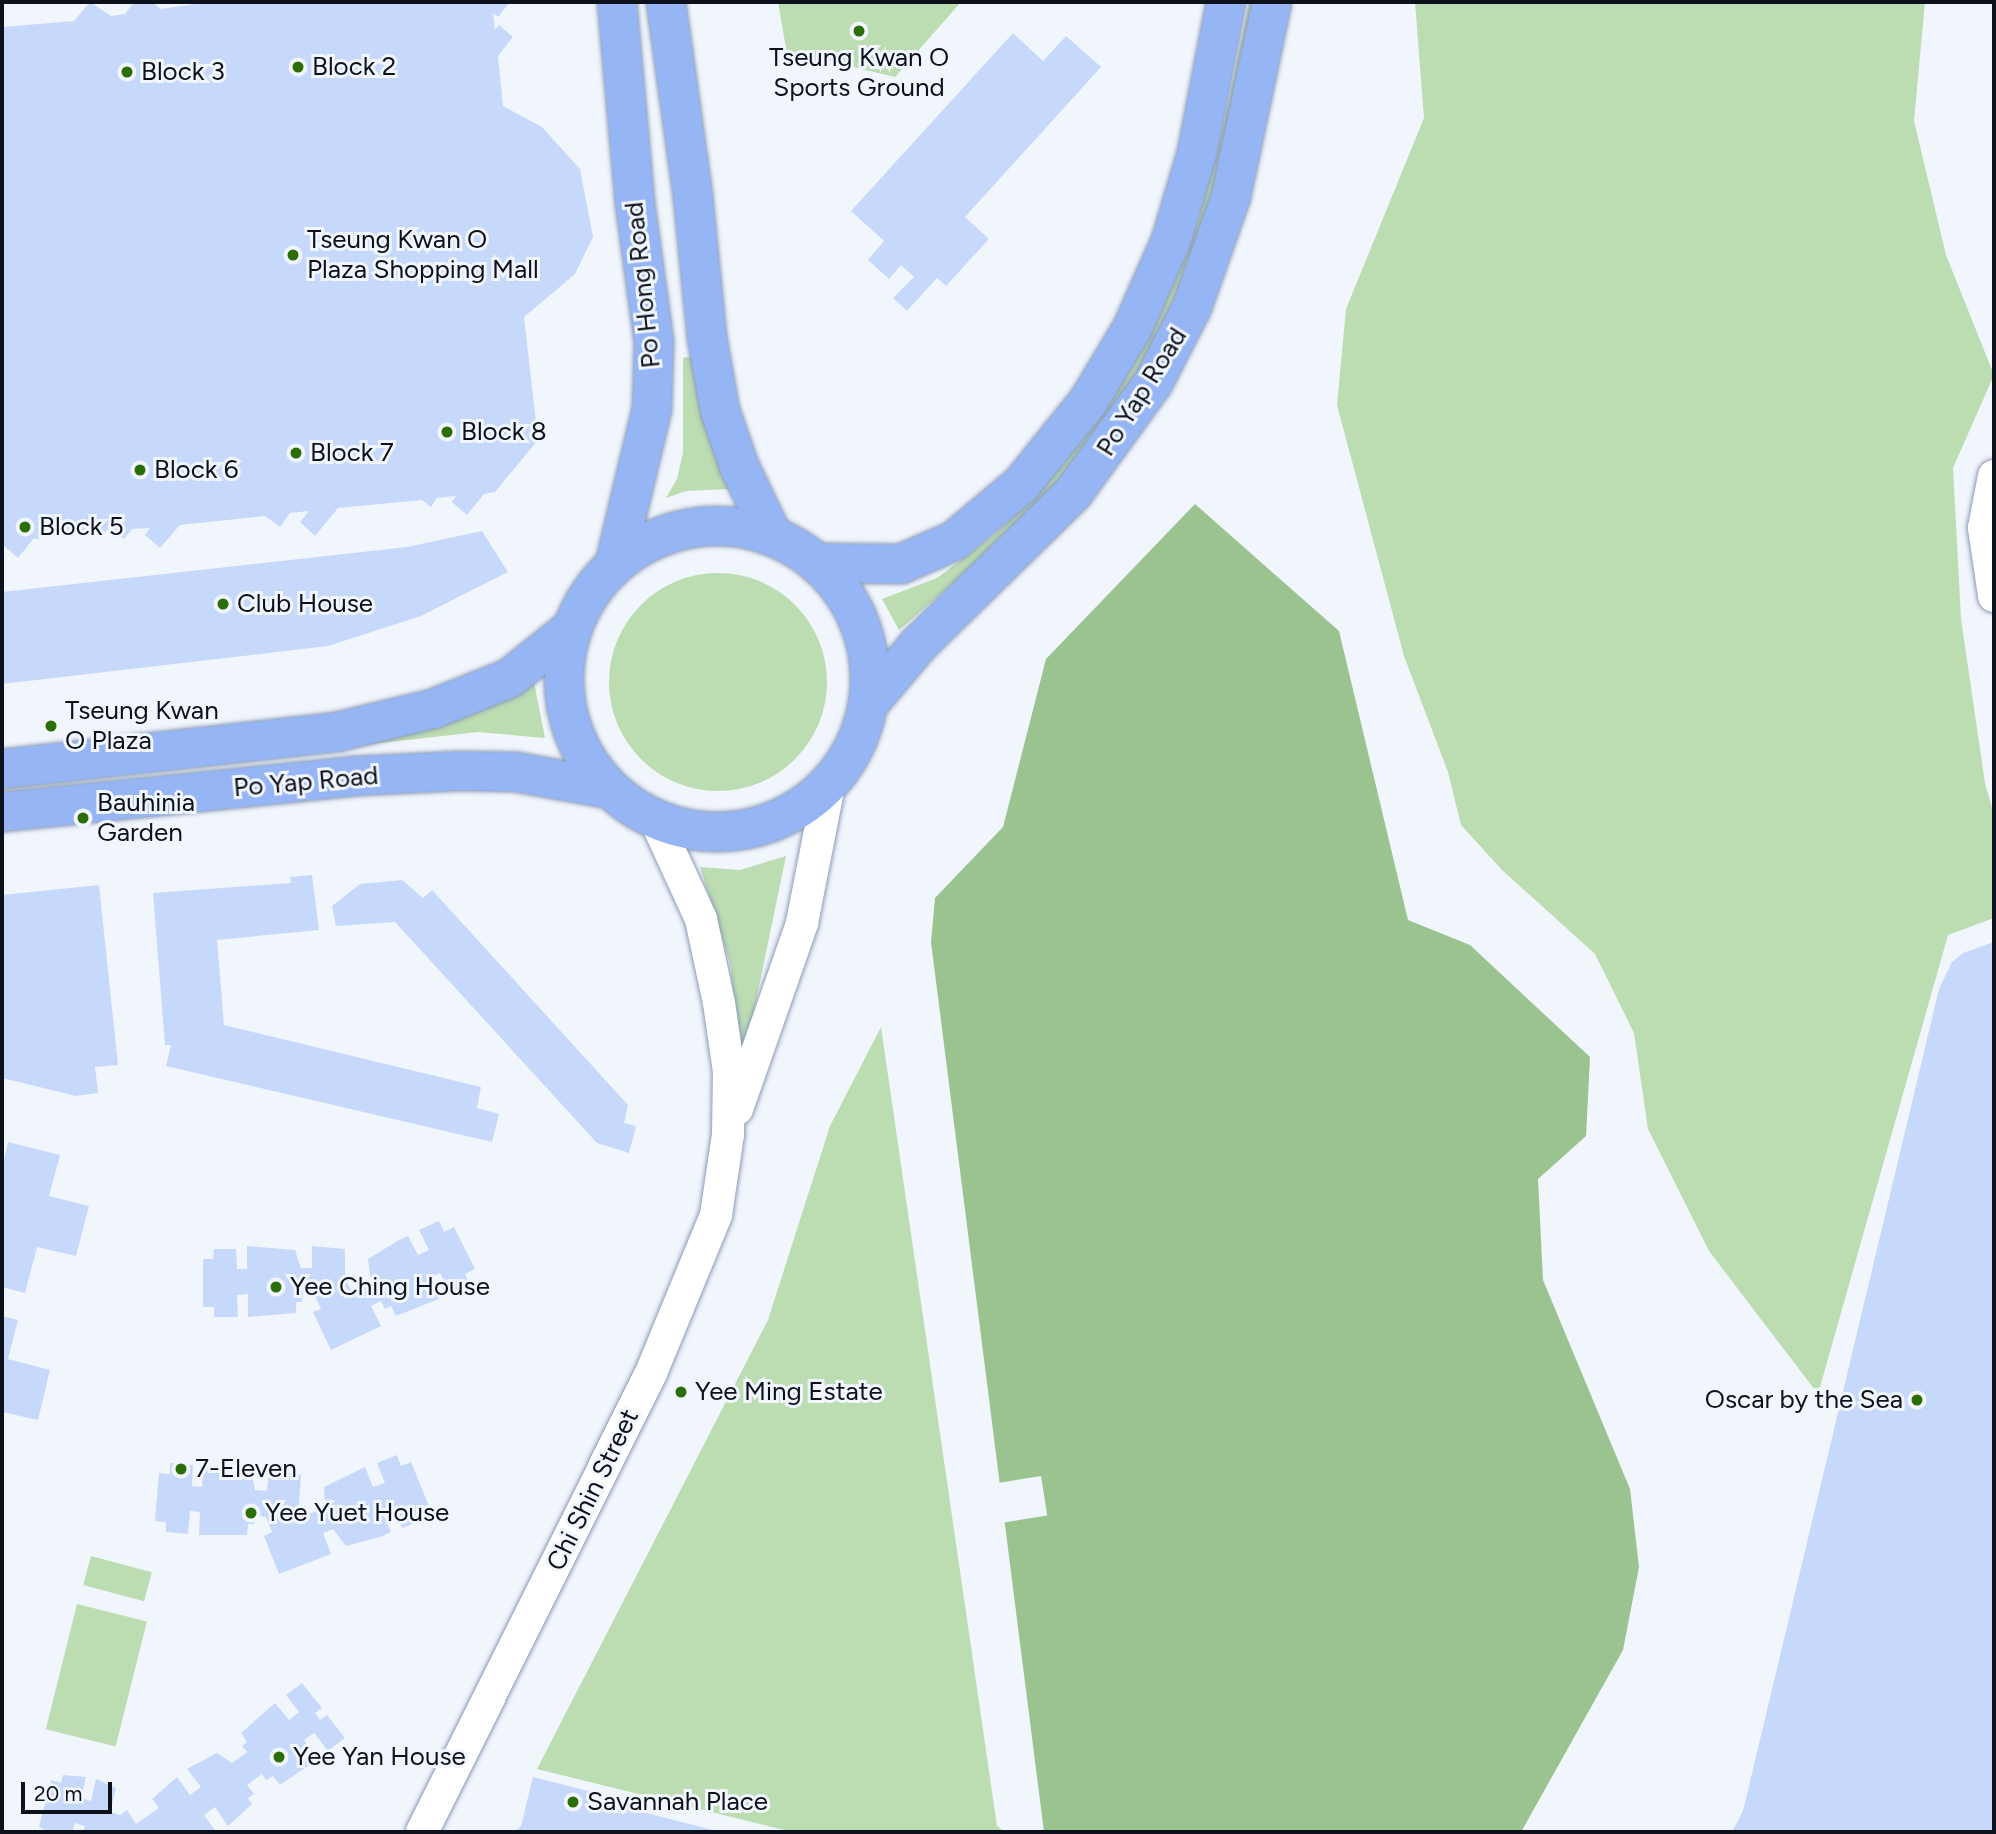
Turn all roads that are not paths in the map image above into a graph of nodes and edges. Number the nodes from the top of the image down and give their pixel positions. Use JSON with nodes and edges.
{"nodes":[{"id":1,"x":617,"y":2,"type":"edge"},
{"id":2,"x":666,"y":2,"type":"edge"},
{"id":3,"x":1226,"y":2,"type":"edge"},
{"id":4,"x":1272,"y":2,"type":"edge"},
{"id":5,"x":1994,"y":476,"type":"edge"},
{"id":6,"x":772,"y":535,"type":"junction"},
{"id":7,"x":818,"y":563,"type":"junction"},
{"id":8,"x":615,"y":564,"type":"junction"},
{"id":9,"x":1994,"y":596,"type":"edge"},
{"id":10,"x":570,"y":630,"type":"junction"},
{"id":11,"x":870,"y":702,"type":"junction"},
{"id":12,"x":2,"y":769,"type":"edge"},
{"id":13,"x":829,"y":785,"type":"junction"},
{"id":14,"x":610,"y":789,"type":"junction"},
{"id":15,"x":2,"y":812,"type":"edge"},
{"id":16,"x":655,"y":819,"type":"junction"},
{"id":17,"x":728,"y":1135,"type":"junction"},
{"id":18,"x":422,"y":1832,"type":"edge"}],
"edges":[{"from":1,"to":8,"type":"main road","name":"Po Hong Road"},
{"from":2,"to":6,"type":"main road"},
{"from":3,"to":7,"type":"main road","name":"Po Yap Road"},
{"from":4,"to":11,"type":"main road","name":"Po Yap Road"},
{"from":5,"to":9,"type":"street"},
{"from":6,"to":7,"type":"main road","name":"Po Yap Road"},
{"from":6,"to":8,"type":"main road","name":"Po Yap Road"},
{"from":7,"to":11,"type":"main road","name":"Po Yap Road"},
{"from":8,"to":10,"type":"main road","name":"Po Yap Road"},
{"from":10,"to":12,"type":"main road","name":"Po Yap Road"},
{"from":10,"to":14,"type":"main road","name":"Po Yap Road"},
{"from":11,"to":13,"type":"main road","name":"Po Yap Road"},
{"from":13,"to":16,"type":"main road","name":"Po Yap Road"},
{"from":13,"to":17,"type":"street","name":"Chi Shin Street"},
{"from":14,"to":15,"type":"main road","name":"Po Yap Road"},
{"from":14,"to":16,"type":"main road","name":"Po Yap Road"},
{"from":16,"to":17,"type":"street","name":"Chi Shin Street"},
{"from":17,"to":18,"type":"street","name":"Chi Shin Street"}]}
